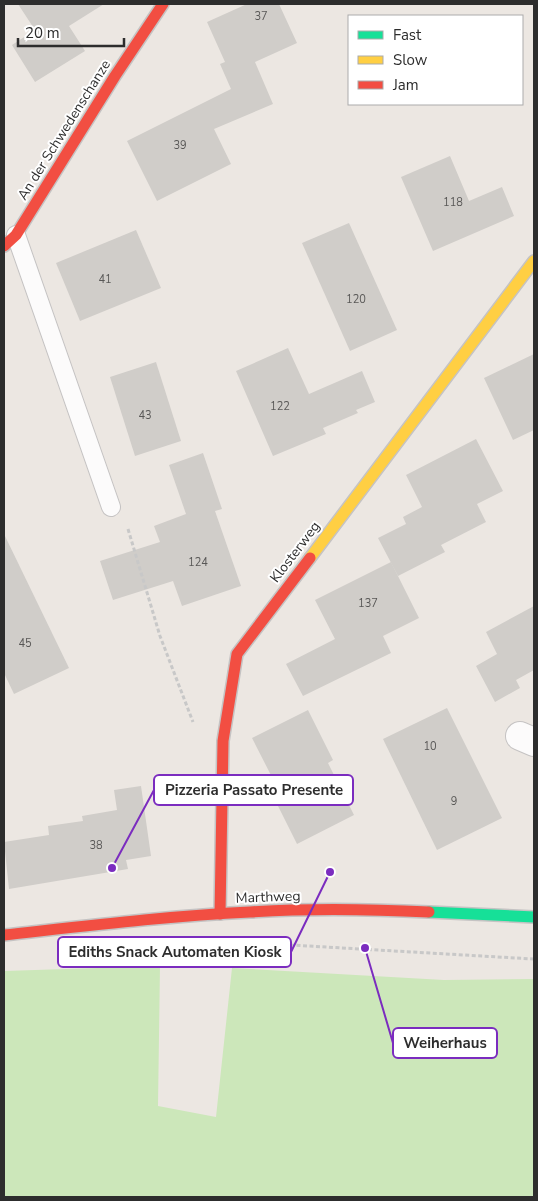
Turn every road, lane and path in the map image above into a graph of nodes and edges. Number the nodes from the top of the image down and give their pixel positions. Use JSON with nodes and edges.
{"nodes":[{"id":1,"x":163,"y":4,"type":"edge"},
{"id":2,"x":10,"y":240,"type":"edge"},
{"id":3,"x":534,"y":261,"type":"edge"},
{"id":4,"x":111,"y":507,"type":"joint"},
{"id":5,"x":223,"y":741,"type":"junction"},
{"id":6,"x":220,"y":914,"type":"junction"},
{"id":7,"x":534,"y":917,"type":"edge"},
{"id":8,"x":4,"y":935,"type":"edge"},
{"id":9,"x":283,"y":944,"type":"dead end"},
{"id":10,"x":534,"y":960,"type":"edge"}],
"edges":[{"from":1,"to":2,"type":"street","name":"An der Schwedenschanze"},
{"from":2,"to":4,"type":"lane"},
{"from":3,"to":5,"type":"street","name":"Klosterweg"},
{"from":4,"to":5,"type":"path"},
{"from":5,"to":6,"type":"street","name":"Klosterweg"},
{"from":6,"to":7,"type":"street","name":"Marthweg"},
{"from":6,"to":8,"type":"street","name":"Marthweg"},
{"from":9,"to":10,"type":"path"}]}
